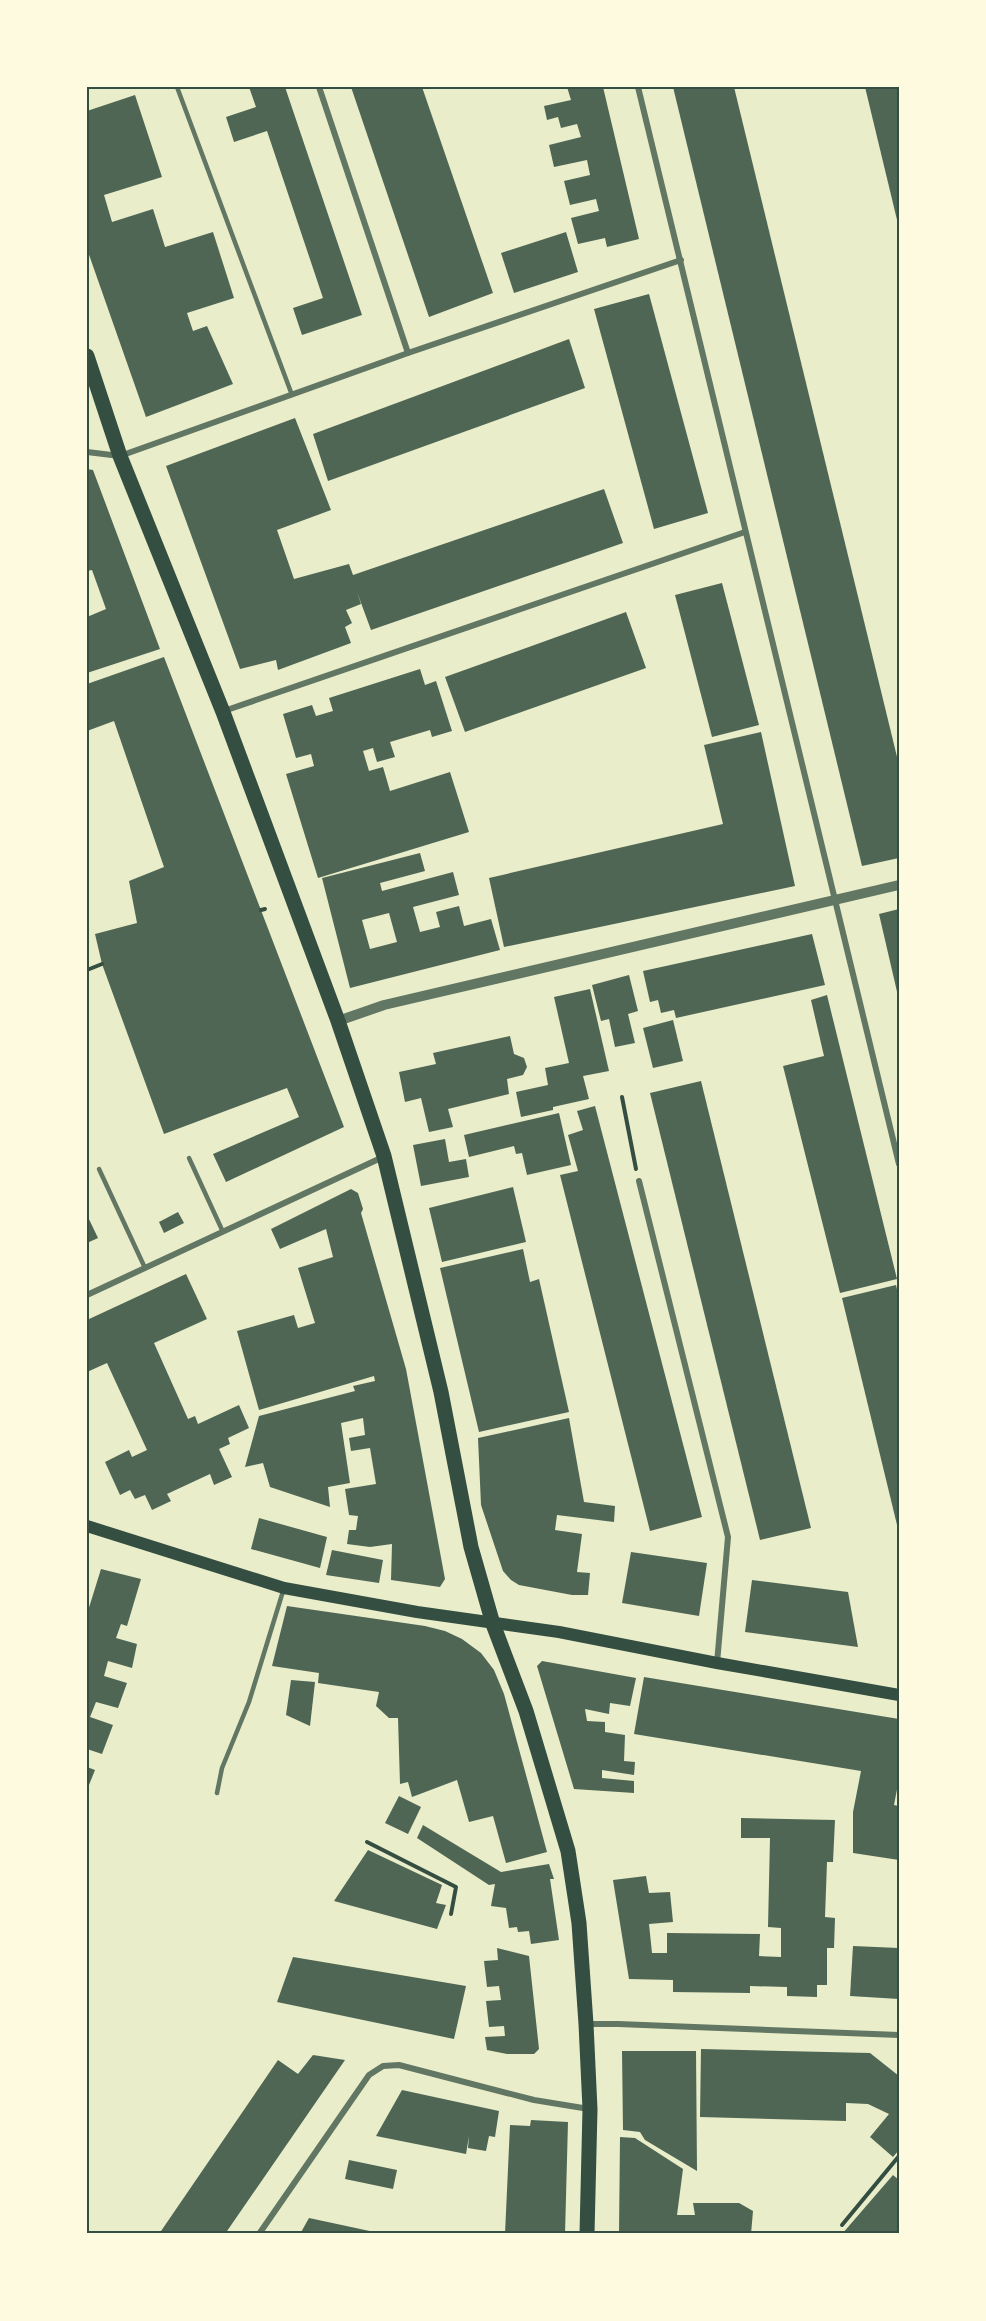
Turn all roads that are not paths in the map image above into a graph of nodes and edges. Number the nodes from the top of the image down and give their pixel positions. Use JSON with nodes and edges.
{"nodes":[{"id":1,"x":177,"y":87,"type":"edge"},
{"id":2,"x":319,"y":87,"type":"edge"},
{"id":3,"x":638,"y":87,"type":"edge"},
{"id":4,"x":681,"y":260,"type":"junction"},
{"id":5,"x":408,"y":353,"type":"junction"},
{"id":6,"x":87,"y":356,"type":"edge"},
{"id":7,"x":292,"y":395,"type":"junction"},
{"id":8,"x":87,"y":452,"type":"edge"},
{"id":9,"x":120,"y":456,"type":"junction"},
{"id":10,"x":745,"y":532,"type":"junction"},
{"id":11,"x":223,"y":711,"type":"junction"},
{"id":12,"x":899,"y":885,"type":"edge"},
{"id":13,"x":835,"y":900,"type":"junction"},
{"id":14,"x":338,"y":1021,"type":"junction"},
{"id":15,"x":384,"y":1156,"type":"junction"},
{"id":16,"x":189,"y":1158,"type":"dead end"},
{"id":17,"x":899,"y":1164,"type":"edge"},
{"id":18,"x":99,"y":1169,"type":"dead end"},
{"id":19,"x":639,"y":1181,"type":"road end"},
{"id":20,"x":223,"y":1232,"type":"junction"},
{"id":21,"x":145,"y":1268,"type":"junction"},
{"id":22,"x":87,"y":1295,"type":"edge"},
{"id":23,"x":87,"y":1526,"type":"edge"},
{"id":24,"x":284,"y":1588,"type":"junction"},
{"id":25,"x":493,"y":1624,"type":"junction"},
{"id":26,"x":717,"y":1663,"type":"junction"},
{"id":27,"x":899,"y":1695,"type":"edge"},
{"id":28,"x":218,"y":1793,"type":"dead end"},
{"id":29,"x":586,"y":2024,"type":"junction"},
{"id":30,"x":895,"y":2035,"type":"edge"},
{"id":31,"x":899,"y":2042,"type":"edge"},
{"id":32,"x":590,"y":2109,"type":"junction"},
{"id":33,"x":259,"y":2234,"type":"edge"},
{"id":34,"x":587,"y":2234,"type":"edge"}],
"edges":[{"from":1,"to":7,"type":"lane"},
{"from":2,"to":5,"type":"street"},
{"from":3,"to":4,"type":"street"},
{"from":4,"to":5,"type":"street"},
{"from":4,"to":10,"type":"street"},
{"from":5,"to":7,"type":"street"},
{"from":6,"to":9,"type":"main road"},
{"from":7,"to":9,"type":"street"},
{"from":8,"to":9,"type":"street"},
{"from":9,"to":11,"type":"main road"},
{"from":10,"to":11,"type":"street"},
{"from":10,"to":13,"type":"street"},
{"from":11,"to":14,"type":"main road"},
{"from":12,"to":13,"type":"street"},
{"from":13,"to":14,"type":"street"},
{"from":13,"to":17,"type":"street"},
{"from":14,"to":15,"type":"main road"},
{"from":15,"to":20,"type":"street"},
{"from":15,"to":25,"type":"main road"},
{"from":16,"to":20,"type":"lane"},
{"from":18,"to":21,"type":"lane"},
{"from":19,"to":26,"type":"street"},
{"from":20,"to":21,"type":"street"},
{"from":21,"to":22,"type":"street"},
{"from":23,"to":24,"type":"main road"},
{"from":24,"to":25,"type":"main road"},
{"from":24,"to":28,"type":"lane"},
{"from":25,"to":26,"type":"main road"},
{"from":25,"to":29,"type":"main road"},
{"from":26,"to":27,"type":"main road"},
{"from":29,"to":30,"type":"street"},
{"from":29,"to":32,"type":"main road"},
{"from":30,"to":31,"type":"street"},
{"from":32,"to":33,"type":"street"},
{"from":32,"to":34,"type":"main road"}]}
